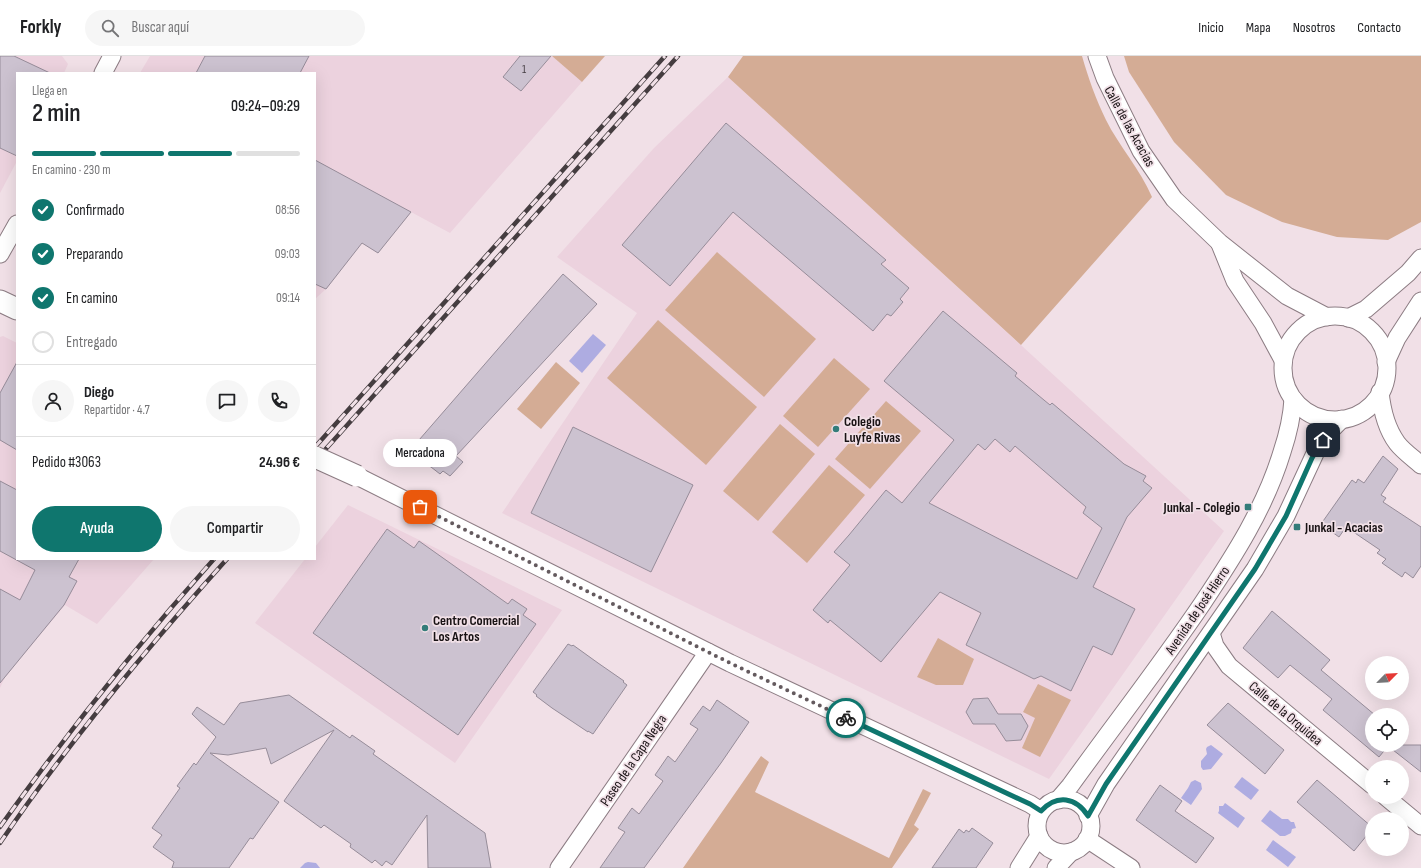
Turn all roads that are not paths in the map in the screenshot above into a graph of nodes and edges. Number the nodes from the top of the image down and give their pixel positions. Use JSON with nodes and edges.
{"nodes":[{"id":1,"x":112,"y":56,"type":"edge"},
{"id":2,"x":1098,"y":56,"type":"edge"},
{"id":3,"x":104,"y":72,"type":"edge"},
{"id":4,"x":16,"y":226,"type":"edge"},
{"id":5,"x":1220,"y":243,"type":"junction"},
{"id":6,"x":0,"y":254,"type":"edge"},
{"id":7,"x":1421,"y":258,"type":"edge"},
{"id":8,"x":0,"y":301,"type":"edge"},
{"id":9,"x":1421,"y":301,"type":"edge"},
{"id":10,"x":16,"y":309,"type":"edge"},
{"id":11,"x":1327,"y":317,"type":"junction"},
{"id":12,"x":1348,"y":318,"type":"junction"},
{"id":13,"x":1283,"y":360,"type":"junction"},
{"id":14,"x":1386,"y":362,"type":"junction"},
{"id":15,"x":1380,"y":392,"type":"junction"},
{"id":16,"x":1293,"y":399,"type":"junction"},
{"id":17,"x":1342,"y":419,"type":"junction"},
{"id":18,"x":316,"y":457,"type":"edge"},
{"id":19,"x":1421,"y":465,"type":"edge"},
{"id":20,"x":357,"y":476,"type":"joint"},
{"id":21,"x":1211,"y":633,"type":"junction"},
{"id":22,"x":708,"y":652,"type":"junction"},
{"id":23,"x":1365,"y":779,"type":"edge"},
{"id":24,"x":1058,"y":800,"type":"junction"},
{"id":25,"x":1394,"y":804,"type":"edge"},
{"id":26,"x":1041,"y":811,"type":"junction"},
{"id":27,"x":1088,"y":816,"type":"junction"},
{"id":28,"x":1421,"y":826,"type":"edge"},
{"id":29,"x":1039,"y":836,"type":"junction"},
{"id":30,"x":1087,"y":839,"type":"junction"},
{"id":31,"x":1071,"y":852,"type":"junction"},
{"id":32,"x":559,"y":868,"type":"edge"},
{"id":33,"x":1019,"y":868,"type":"edge"},
{"id":34,"x":1056,"y":868,"type":"edge"},
{"id":35,"x":1130,"y":868,"type":"edge"}],
"edges":[{"from":1,"to":3,"type":"street"},
{"from":2,"to":5,"type":"street","name":"Calle de las Acacias"},
{"from":4,"to":6,"type":"street"},
{"from":5,"to":11,"type":"street","name":"Calle de las Acacias"},
{"from":5,"to":13,"type":"street","name":"Calle de las Acacias"},
{"from":7,"to":12,"type":"street"},
{"from":8,"to":10,"type":"street"},
{"from":9,"to":14,"type":"street"},
{"from":11,"to":12,"type":"street"},
{"from":11,"to":13,"type":"street"},
{"from":12,"to":14,"type":"street"},
{"from":13,"to":16,"type":"street"},
{"from":14,"to":15,"type":"street"},
{"from":15,"to":17,"type":"street"},
{"from":15,"to":19,"type":"street"},
{"from":16,"to":17,"type":"street"},
{"from":16,"to":24,"type":"street","name":"Avenida de José Hierro"},
{"from":17,"to":21,"type":"street","name":"Avenida de José Hierro"},
{"from":18,"to":20,"type":"street","bridge":true},
{"from":20,"to":22,"type":"street"},
{"from":21,"to":23,"type":"street","name":"Calle de la Orquidea"},
{"from":21,"to":27,"type":"street","name":"Avenida de José Hierro"},
{"from":22,"to":26,"type":"street"},
{"from":22,"to":32,"type":"street","name":"Paseo de la Capa Negra"},
{"from":24,"to":26,"type":"street"},
{"from":24,"to":27,"type":"street"},
{"from":25,"to":28,"type":"street"},
{"from":26,"to":29,"type":"street"},
{"from":27,"to":30,"type":"street"},
{"from":29,"to":31,"type":"street"},
{"from":29,"to":33,"type":"street"},
{"from":30,"to":31,"type":"street"},
{"from":30,"to":35,"type":"street"},
{"from":31,"to":34,"type":"street"}]}
